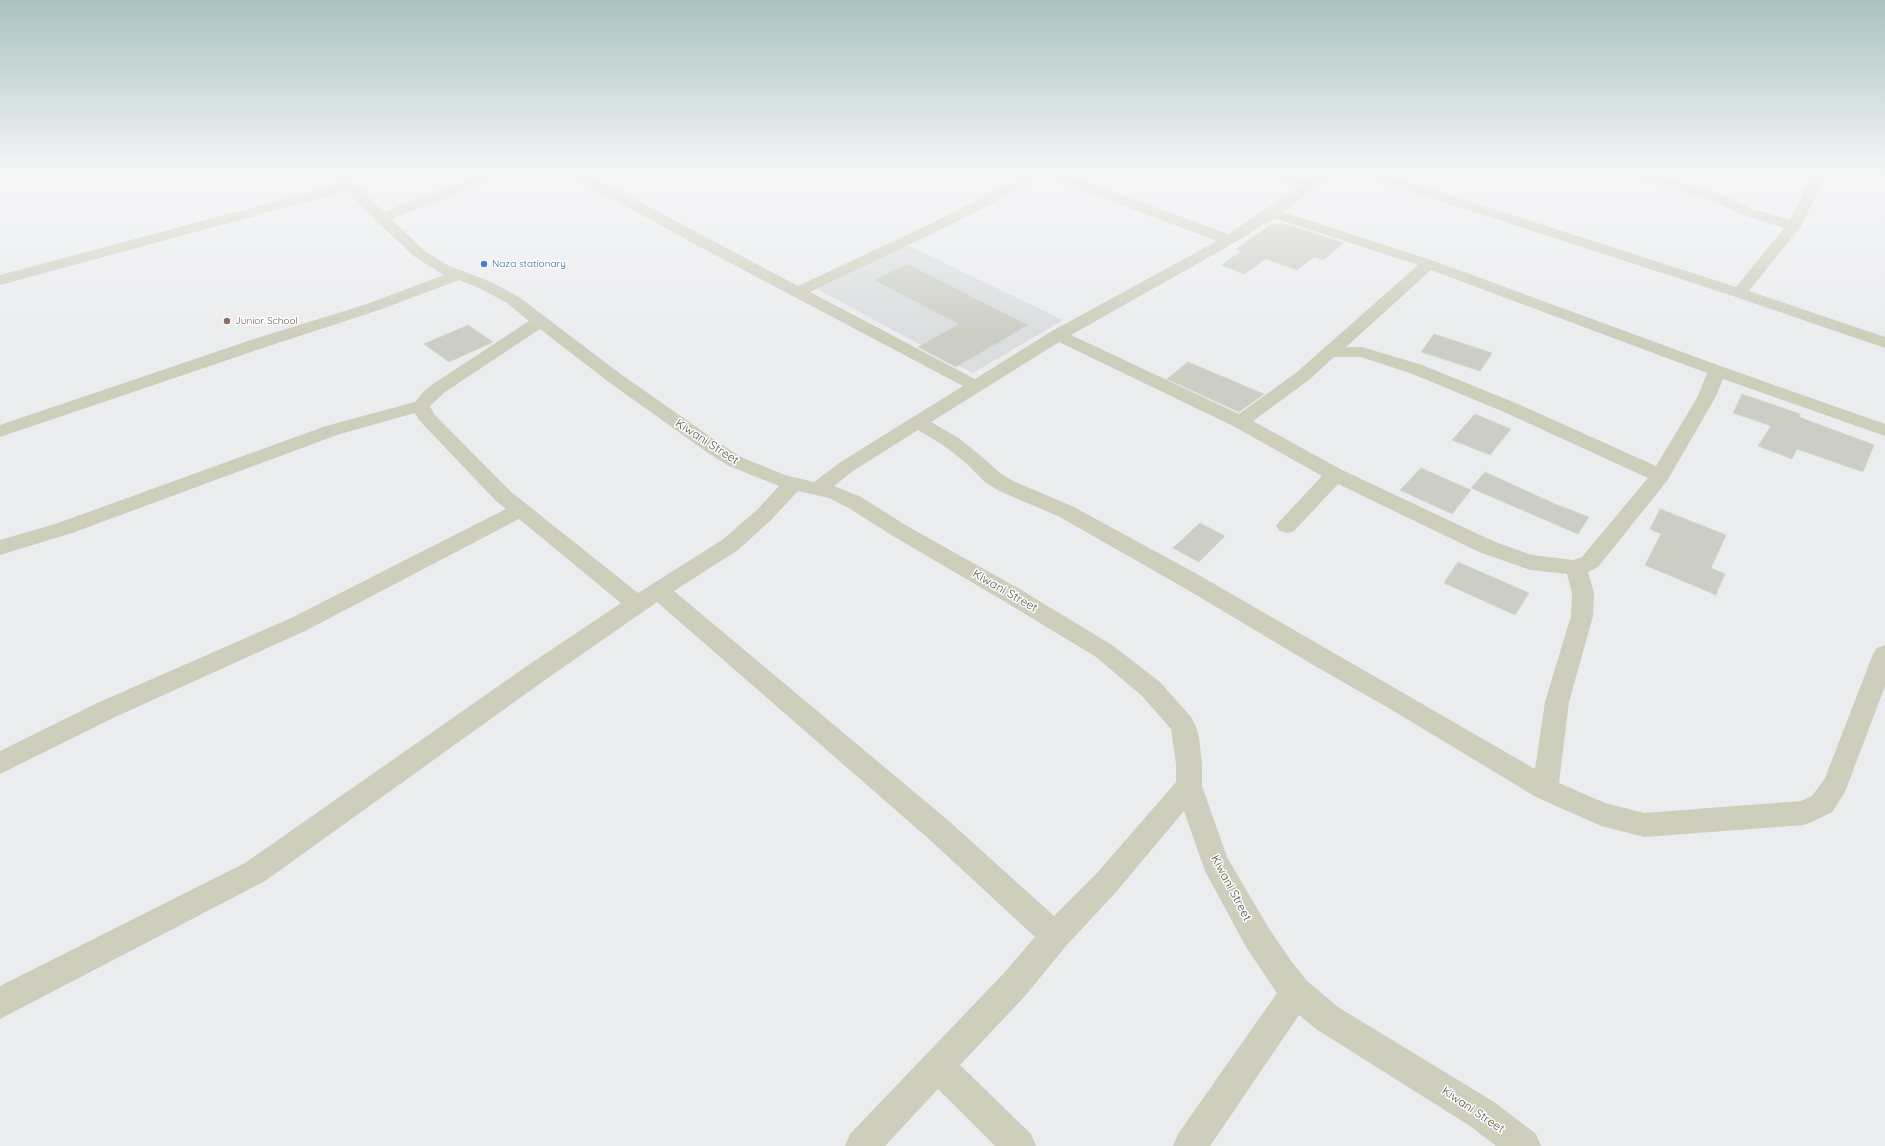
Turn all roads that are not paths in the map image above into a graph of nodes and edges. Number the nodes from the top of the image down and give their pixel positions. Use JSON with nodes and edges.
{"nodes":[{"id":1,"x":181,"y":227,"type":"edge"},
{"id":2,"x":391,"y":227,"type":"edge"},
{"id":3,"x":675,"y":227,"type":"edge"},
{"id":4,"x":934,"y":227,"type":"edge"},
{"id":5,"x":1195,"y":227,"type":"edge"},
{"id":6,"x":1249,"y":227,"type":"edge"},
{"id":7,"x":1317,"y":227,"type":"edge"},
{"id":8,"x":1536,"y":227,"type":"edge"},
{"id":9,"x":1793,"y":227,"type":"edge"},
{"id":10,"x":1229,"y":240,"type":"junction"},
{"id":11,"x":1429,"y":264,"type":"junction"},
{"id":12,"x":458,"y":275,"type":"junction"},
{"id":13,"x":0,"y":280,"type":"edge"},
{"id":14,"x":798,"y":292,"type":"junction"},
{"id":15,"x":1739,"y":293,"type":"junction"},
{"id":16,"x":540,"y":321,"type":"junction"},
{"id":17,"x":1058,"y":335,"type":"junction"},
{"id":18,"x":1885,"y":343,"type":"edge"},
{"id":19,"x":1329,"y":352,"type":"junction"},
{"id":20,"x":1717,"y":372,"type":"junction"},
{"id":21,"x":976,"y":386,"type":"junction"},
{"id":22,"x":421,"y":406,"type":"junction"},
{"id":23,"x":918,"y":422,"type":"junction"},
{"id":24,"x":1240,"y":422,"type":"junction"},
{"id":25,"x":1885,"y":430,"type":"edge"},
{"id":26,"x":0,"y":431,"type":"edge"},
{"id":27,"x":1335,"y":475,"type":"junction"},
{"id":28,"x":1660,"y":476,"type":"junction"},
{"id":29,"x":794,"y":483,"type":"junction"},
{"id":30,"x":819,"y":488,"type":"junction"},
{"id":31,"x":520,"y":510,"type":"junction"},
{"id":32,"x":1287,"y":526,"type":"dead end"},
{"id":33,"x":0,"y":548,"type":"edge"},
{"id":34,"x":1576,"y":568,"type":"junction"},
{"id":35,"x":648,"y":597,"type":"junction"},
{"id":36,"x":1885,"y":654,"type":"edge"},
{"id":37,"x":0,"y":763,"type":"edge"},
{"id":38,"x":1189,"y":786,"type":"junction"},
{"id":39,"x":1545,"y":789,"type":"junction"},
{"id":40,"x":1055,"y":936,"type":"junction"},
{"id":41,"x":1296,"y":992,"type":"junction"},
{"id":42,"x":0,"y":1003,"type":"edge"},
{"id":43,"x":939,"y":1067,"type":"junction"},
{"id":44,"x":862,"y":1146,"type":"edge"},
{"id":45,"x":1019,"y":1146,"type":"edge"},
{"id":46,"x":1190,"y":1146,"type":"edge"},
{"id":47,"x":1524,"y":1146,"type":"edge"}],
"edges":[{"from":1,"to":13,"type":"street"},
{"from":2,"to":12,"type":"street","name":"Kiwani Street"},
{"from":3,"to":14,"type":"street"},
{"from":4,"to":14,"type":"street"},
{"from":5,"to":10,"type":"street"},
{"from":6,"to":10,"type":"street"},
{"from":7,"to":11,"type":"street"},
{"from":8,"to":15,"type":"street"},
{"from":9,"to":15,"type":"street"},
{"from":10,"to":17,"type":"street"},
{"from":11,"to":19,"type":"street"},
{"from":11,"to":20,"type":"street"},
{"from":12,"to":16,"type":"street","name":"Kiwani Street"},
{"from":12,"to":26,"type":"street"},
{"from":14,"to":21,"type":"street"},
{"from":15,"to":18,"type":"street"},
{"from":16,"to":22,"type":"street"},
{"from":16,"to":29,"type":"street","name":"Kiwani Street"},
{"from":17,"to":21,"type":"street"},
{"from":17,"to":24,"type":"street"},
{"from":19,"to":24,"type":"street"},
{"from":19,"to":28,"type":"street"},
{"from":20,"to":25,"type":"street"},
{"from":20,"to":28,"type":"street"},
{"from":21,"to":23,"type":"street"},
{"from":22,"to":31,"type":"street"},
{"from":22,"to":33,"type":"street"},
{"from":23,"to":30,"type":"street"},
{"from":23,"to":39,"type":"street"},
{"from":24,"to":27,"type":"street"},
{"from":27,"to":32,"type":"street"},
{"from":27,"to":34,"type":"street"},
{"from":28,"to":34,"type":"street"},
{"from":29,"to":30,"type":"street","name":"Kiwani Street"},
{"from":29,"to":35,"type":"street"},
{"from":30,"to":38,"type":"street","name":"Kiwani Street"},
{"from":31,"to":35,"type":"street"},
{"from":31,"to":37,"type":"street"},
{"from":34,"to":39,"type":"street"},
{"from":35,"to":40,"type":"street"},
{"from":35,"to":42,"type":"street"},
{"from":36,"to":39,"type":"street"},
{"from":38,"to":40,"type":"street"},
{"from":38,"to":41,"type":"street","name":"Kiwani Street"},
{"from":40,"to":43,"type":"street"},
{"from":41,"to":46,"type":"street"},
{"from":41,"to":47,"type":"street","name":"Kiwani Street"},
{"from":43,"to":44,"type":"street"},
{"from":43,"to":45,"type":"street"}]}
